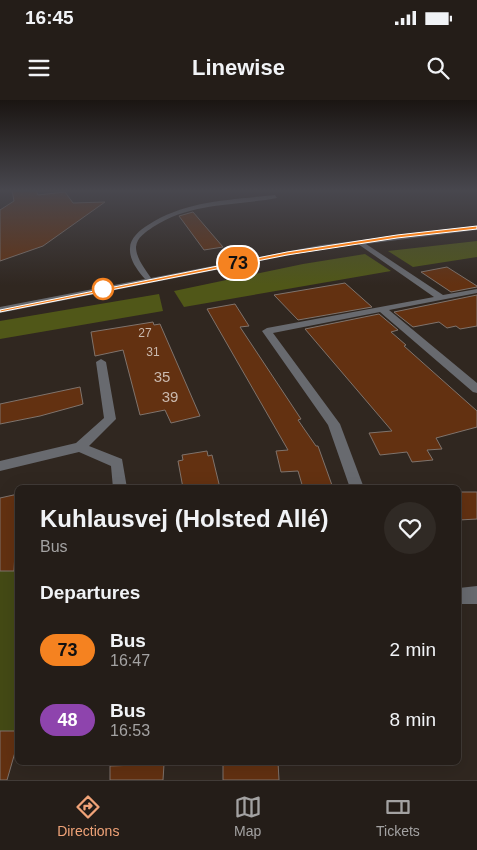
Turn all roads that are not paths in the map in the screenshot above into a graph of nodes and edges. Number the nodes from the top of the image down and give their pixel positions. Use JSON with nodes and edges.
{"nodes":[{"id":1,"x":156,"y":222,"type":"edge"},
{"id":2,"x":477,"y":228,"type":"edge"},
{"id":3,"x":359,"y":242,"type":"junction"},
{"id":4,"x":149,"y":280,"type":"junction"},
{"id":5,"x":477,"y":291,"type":"edge"},
{"id":6,"x":440,"y":297,"type":"junction"},
{"id":7,"x":381,"y":308,"type":"junction"},
{"id":8,"x":0,"y":310,"type":"edge"},
{"id":9,"x":100,"y":362,"type":"dead end"},
{"id":10,"x":477,"y":389,"type":"edge"},
{"id":11,"x":80,"y":447,"type":"junction"},
{"id":12,"x":0,"y":466,"type":"edge"},
{"id":13,"x":120,"y":485,"type":"edge"},
{"id":14,"x":356,"y":485,"type":"edge"},
{"id":15,"x":477,"y":595,"type":"edge"},
{"id":16,"x":461,"y":596,"type":"edge"}],
"edges":[{"from":1,"to":4,"type":"street"},
{"from":2,"to":3,"type":"street"},
{"from":3,"to":4,"type":"street"},
{"from":3,"to":6,"type":"street"},
{"from":4,"to":8,"type":"street"},
{"from":5,"to":6,"type":"street"},
{"from":6,"to":7,"type":"street"},
{"from":7,"to":10,"type":"street"},
{"from":7,"to":14,"type":"street"},
{"from":9,"to":11,"type":"street"},
{"from":11,"to":12,"type":"street"},
{"from":11,"to":13,"type":"street"},
{"from":15,"to":16,"type":"street"}]}
